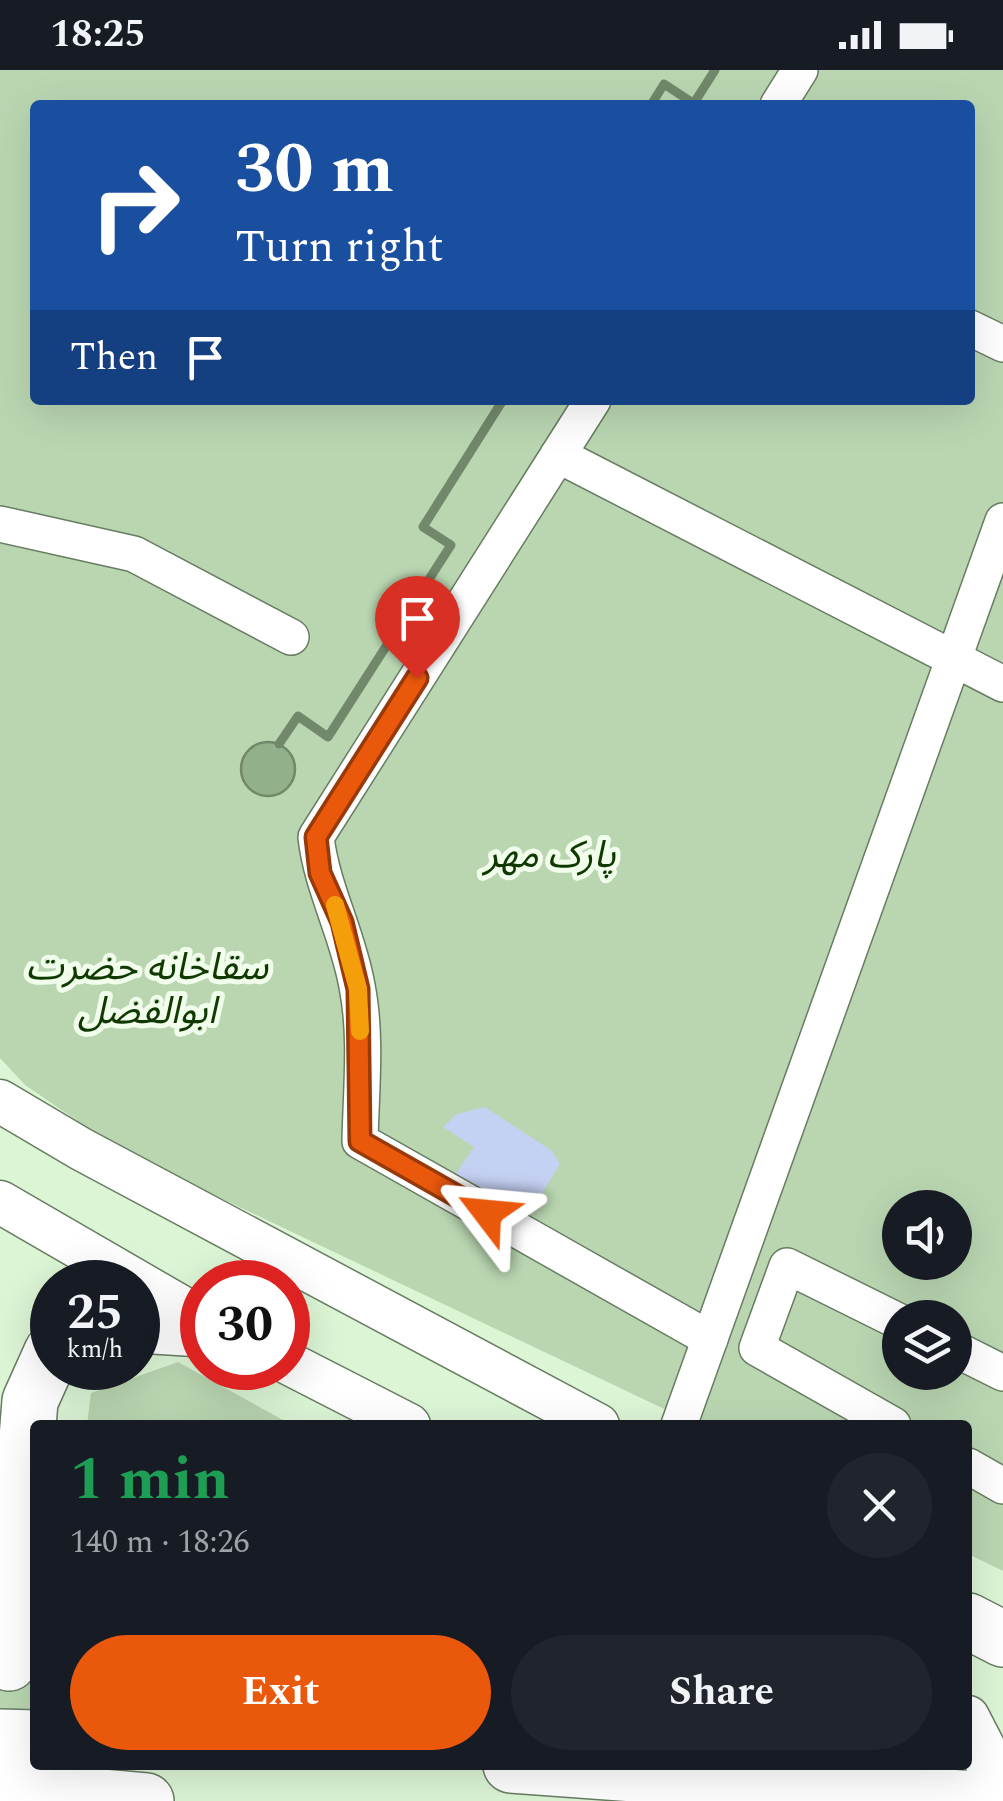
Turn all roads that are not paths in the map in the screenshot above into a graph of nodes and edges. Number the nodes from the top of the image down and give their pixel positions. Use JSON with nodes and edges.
{"nodes":[{"id":1,"x":800,"y":70,"type":"edge"},
{"id":2,"x":781,"y":100,"type":"edge"},
{"id":3,"x":975,"y":330,"type":"edge"},
{"id":4,"x":1003,"y":344,"type":"edge"},
{"id":5,"x":590,"y":405,"type":"edge"},
{"id":6,"x":558,"y":455,"type":"junction"},
{"id":7,"x":1003,"y":521,"type":"edge"},
{"id":8,"x":0,"y":524,"type":"edge"},
{"id":9,"x":291,"y":636,"type":"dead end"},
{"id":10,"x":954,"y":658,"type":"junction"},
{"id":11,"x":1003,"y":684,"type":"edge"},
{"id":12,"x":0,"y":1101,"type":"edge"},
{"id":13,"x":0,"y":1202,"type":"edge"},
{"id":14,"x":180,"y":1305,"type":"edge"},
{"id":15,"x":882,"y":1313,"type":"edge"},
{"id":16,"x":710,"y":1339,"type":"junction"},
{"id":17,"x":972,"y":1358,"type":"edge"},
{"id":18,"x":1003,"y":1373,"type":"edge"},
{"id":19,"x":310,"y":1374,"type":"edge"},
{"id":20,"x":35,"y":1390,"type":"edge"},
{"id":21,"x":399,"y":1420,"type":"edge"},
{"id":22,"x":582,"y":1420,"type":"edge"},
{"id":23,"x":681,"y":1420,"type":"edge"},
{"id":24,"x":884,"y":1420,"type":"edge"},
{"id":25,"x":14,"y":1423,"type":"edge"},
{"id":26,"x":972,"y":1468,"type":"edge"},
{"id":27,"x":1003,"y":1486,"type":"edge"},
{"id":28,"x":972,"y":1623,"type":"edge"},
{"id":29,"x":1003,"y":1640,"type":"edge"},
{"id":30,"x":15,"y":1665,"type":"edge"},
{"id":31,"x":972,"y":1725,"type":"edge"},
{"id":32,"x":0,"y":1737,"type":"edge"},
{"id":33,"x":30,"y":1738,"type":"edge"},
{"id":34,"x":645,"y":1770,"type":"edge"},
{"id":35,"x":698,"y":1772,"type":"edge"},
{"id":36,"x":0,"y":1788,"type":"edge"},
{"id":37,"x":980,"y":1794,"type":"edge"},
{"id":38,"x":146,"y":1801,"type":"edge"}],
"edges":[{"from":1,"to":2,"type":"street"},
{"from":3,"to":4,"type":"street"},
{"from":5,"to":6,"type":"street"},
{"from":6,"to":10,"type":"street"},
{"from":6,"to":16,"type":"street"},
{"from":7,"to":10,"type":"street"},
{"from":8,"to":9,"type":"street"},
{"from":10,"to":11,"type":"street"},
{"from":10,"to":16,"type":"street"},
{"from":12,"to":22,"type":"street"},
{"from":13,"to":14,"type":"street"},
{"from":15,"to":24,"type":"street"},
{"from":16,"to":23,"type":"street"},
{"from":17,"to":18,"type":"street"},
{"from":19,"to":21,"type":"street"},
{"from":20,"to":25,"type":"main road"},
{"from":25,"to":30,"type":"main road"},
{"from":26,"to":27,"type":"street"},
{"from":28,"to":29,"type":"main road"},
{"from":31,"to":37,"type":"street"},
{"from":32,"to":33,"type":"main road"},
{"from":34,"to":35,"type":"main road"},
{"from":35,"to":37,"type":"main road"},
{"from":36,"to":38,"type":"main road"}]}
